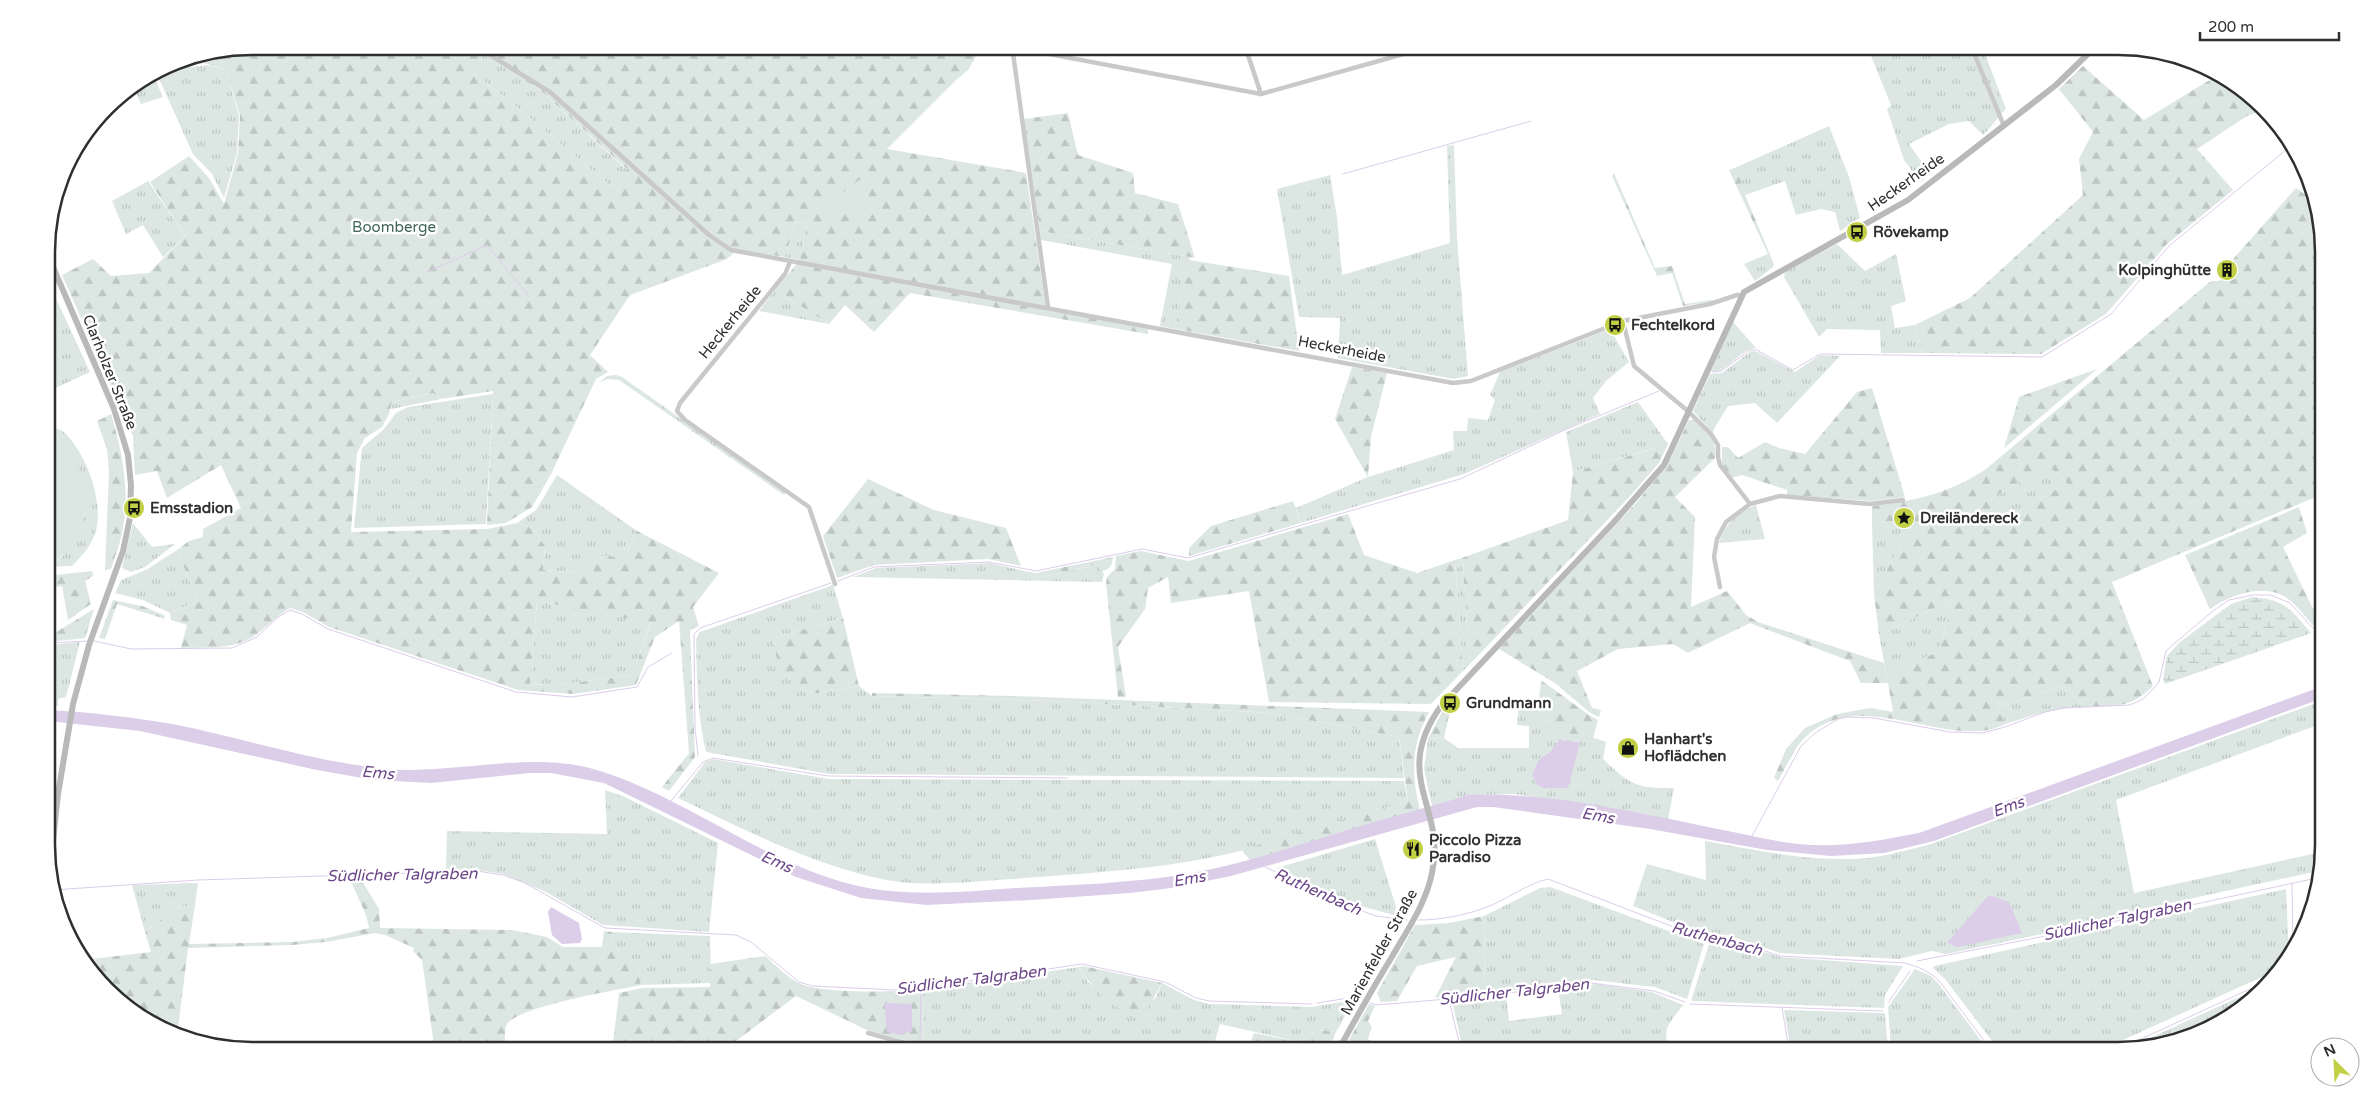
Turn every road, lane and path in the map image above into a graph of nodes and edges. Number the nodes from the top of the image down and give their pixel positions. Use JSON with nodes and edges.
{"nodes":[{"id":1,"x":490,"y":55,"type":"edge"},
{"id":2,"x":1013,"y":55,"type":"edge"},
{"id":3,"x":1054,"y":55,"type":"edge"},
{"id":4,"x":1249,"y":55,"type":"edge"},
{"id":5,"x":1400,"y":55,"type":"edge"},
{"id":6,"x":1975,"y":55,"type":"edge"},
{"id":7,"x":2088,"y":55,"type":"edge"},
{"id":8,"x":1261,"y":94,"type":"junction"},
{"id":9,"x":2004,"y":126,"type":"junction"},
{"id":10,"x":790,"y":262,"type":"junction"},
{"id":11,"x":55,"y":272,"type":"edge"},
{"id":12,"x":1742,"y":296,"type":"junction"},
{"id":13,"x":1048,"y":307,"type":"junction"},
{"id":14,"x":1623,"y":321,"type":"junction"},
{"id":15,"x":1689,"y":412,"type":"junction"},
{"id":16,"x":1903,"y":500,"type":"dead end"},
{"id":17,"x":1750,"y":504,"type":"junction"},
{"id":18,"x":835,"y":584,"type":"dead end"},
{"id":19,"x":1720,"y":587,"type":"dead end"},
{"id":20,"x":1493,"y":650,"type":"joint"},
{"id":21,"x":55,"y":827,"type":"edge"},
{"id":22,"x":868,"y":1033,"type":"dead end"},
{"id":23,"x":901,"y":1042,"type":"edge"},
{"id":24,"x":1343,"y":1042,"type":"edge"}],
"edges":[{"from":1,"to":10,"type":"street"},
{"from":2,"to":13,"type":"street"},
{"from":3,"to":8,"type":"street"},
{"from":4,"to":8,"type":"street"},
{"from":5,"to":8,"type":"street"},
{"from":6,"to":9,"type":"street"},
{"from":7,"to":9,"type":"main road","name":"Heckerheide"},
{"from":9,"to":12,"type":"main road","name":"Heckerheide"},
{"from":10,"to":13,"type":"street","name":"Heckerheide"},
{"from":10,"to":18,"type":"street","name":"Heckerheide"},
{"from":11,"to":21,"type":"main road","name":"Clarholzer Straße"},
{"from":12,"to":14,"type":"street","name":"Heckerheide"},
{"from":12,"to":15,"type":"main road","name":"Heckerheide"},
{"from":13,"to":14,"type":"street","name":"Heckerheide"},
{"from":14,"to":15,"type":"street"},
{"from":15,"to":17,"type":"street"},
{"from":15,"to":20,"type":"main road","name":"Heckerheide"},
{"from":16,"to":17,"type":"street"},
{"from":17,"to":19,"type":"street"},
{"from":20,"to":24,"type":"main road","name":"Marienfelder Straße"},
{"from":22,"to":23,"type":"street"}]}
